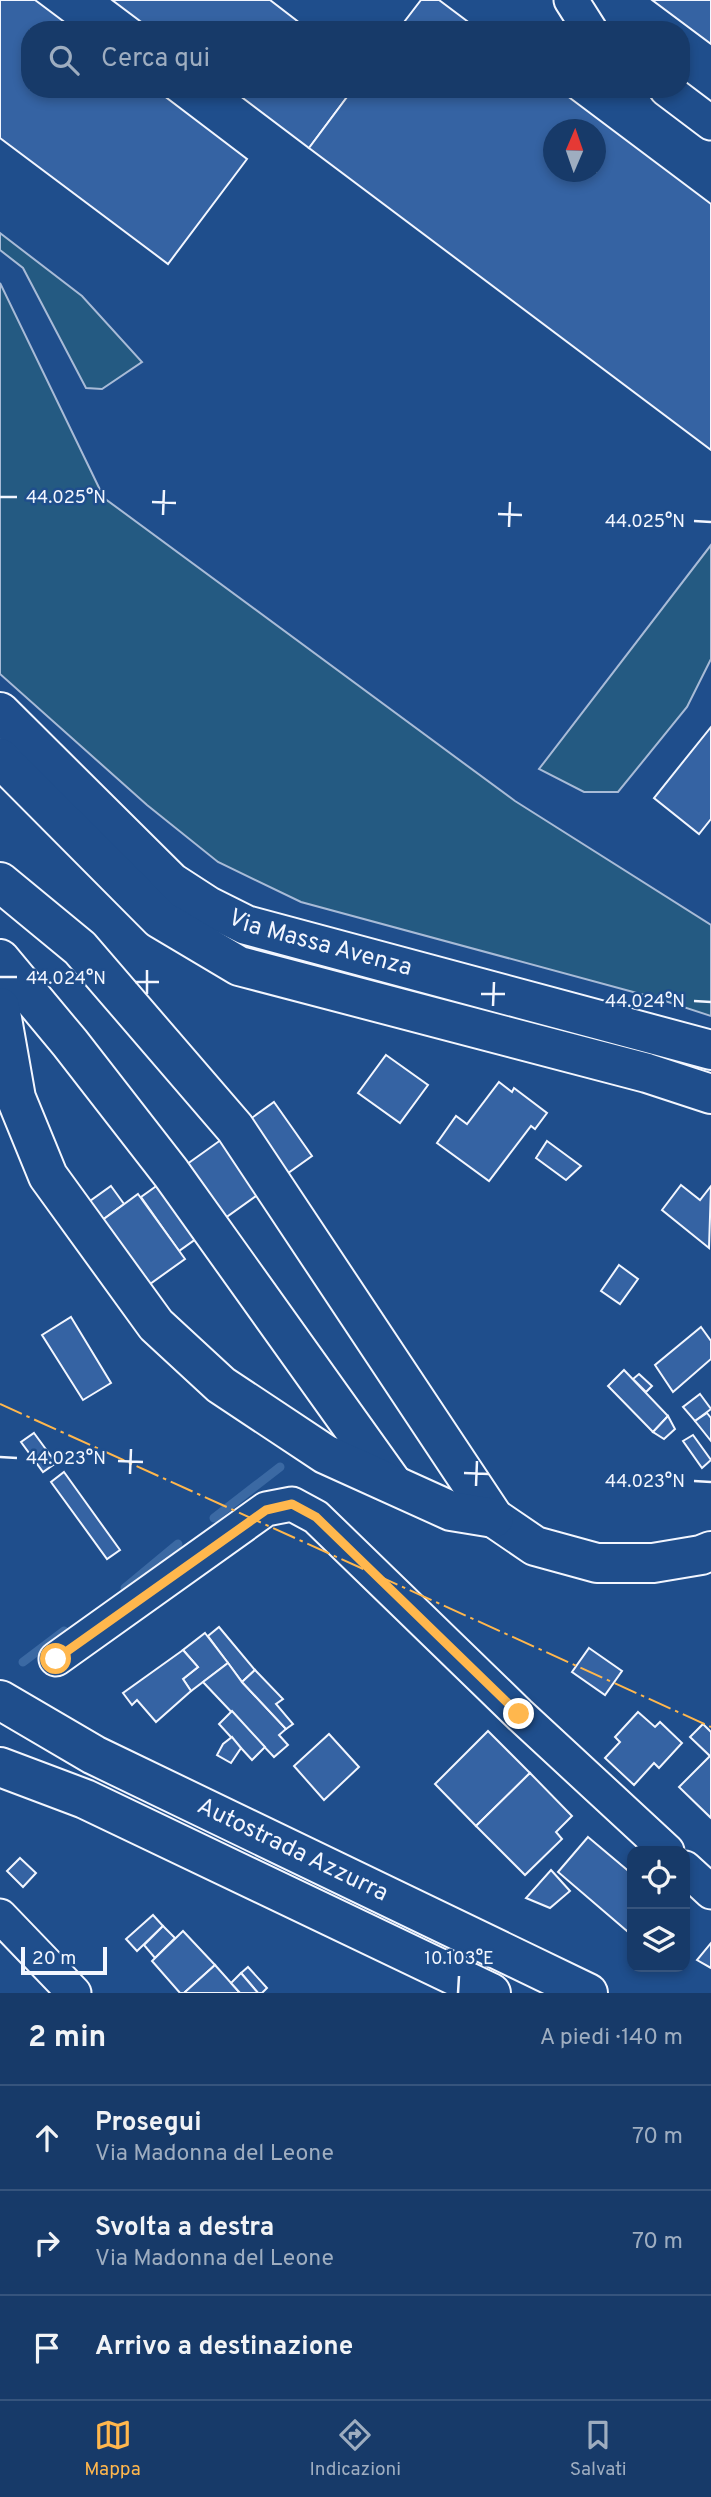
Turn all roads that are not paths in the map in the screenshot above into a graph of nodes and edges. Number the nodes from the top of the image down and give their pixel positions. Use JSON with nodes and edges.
{"nodes":[{"id":1,"x":571,"y":0,"type":"edge"},
{"id":2,"x":584,"y":21,"type":"edge"},
{"id":3,"x":678,"y":98,"type":"edge"},
{"id":4,"x":711,"y":123,"type":"edge"},
{"id":5,"x":0,"y":712,"type":"edge"},
{"id":6,"x":0,"y":758,"type":"edge"},
{"id":7,"x":0,"y":882,"type":"edge"},
{"id":8,"x":0,"y":959,"type":"edge"},
{"id":9,"x":0,"y":1007,"type":"edge"},
{"id":10,"x":711,"y":1050,"type":"edge"},
{"id":11,"x":711,"y":1094,"type":"edge"},
{"id":12,"x":394,"y":1486,"type":"junction"},
{"id":13,"x":494,"y":1518,"type":"junction"},
{"id":14,"x":711,"y":1551,"type":"edge"},
{"id":15,"x":56,"y":1659,"type":"dead end"},
{"id":16,"x":0,"y":1700,"type":"edge"},
{"id":17,"x":0,"y":1750,"type":"edge"},
{"id":18,"x":0,"y":1767,"type":"edge"},
{"id":19,"x":85,"y":1799,"type":"junction"},
{"id":20,"x":662,"y":1846,"type":"edge"},
{"id":21,"x":690,"y":1873,"type":"edge"},
{"id":22,"x":711,"y":1892,"type":"edge"},
{"id":23,"x":0,"y":1916,"type":"edge"},
{"id":24,"x":74,"y":1993,"type":"edge"},
{"id":25,"x":491,"y":1993,"type":"edge"},
{"id":26,"x":588,"y":1993,"type":"edge"}],
"edges":[{"from":1,"to":2,"type":"street"},
{"from":3,"to":4,"type":"street"},
{"from":5,"to":10,"type":"main road","name":"Via Massa Avenza"},
{"from":6,"to":11,"type":"main road","name":"Via Massa Avenza"},
{"from":7,"to":13,"type":"main road"},
{"from":8,"to":12,"type":"main road"},
{"from":9,"to":12,"type":"main road"},
{"from":12,"to":13,"type":"main road"},
{"from":13,"to":14,"type":"main road"},
{"from":15,"to":20,"type":"street"},
{"from":16,"to":26,"type":"main road","name":"Autostrada Azzurra"},
{"from":17,"to":19,"type":"main road"},
{"from":18,"to":19,"type":"main road"},
{"from":19,"to":25,"type":"main road","name":"Autostrada Azzurra"},
{"from":21,"to":22,"type":"street"},
{"from":23,"to":24,"type":"street"}]}
